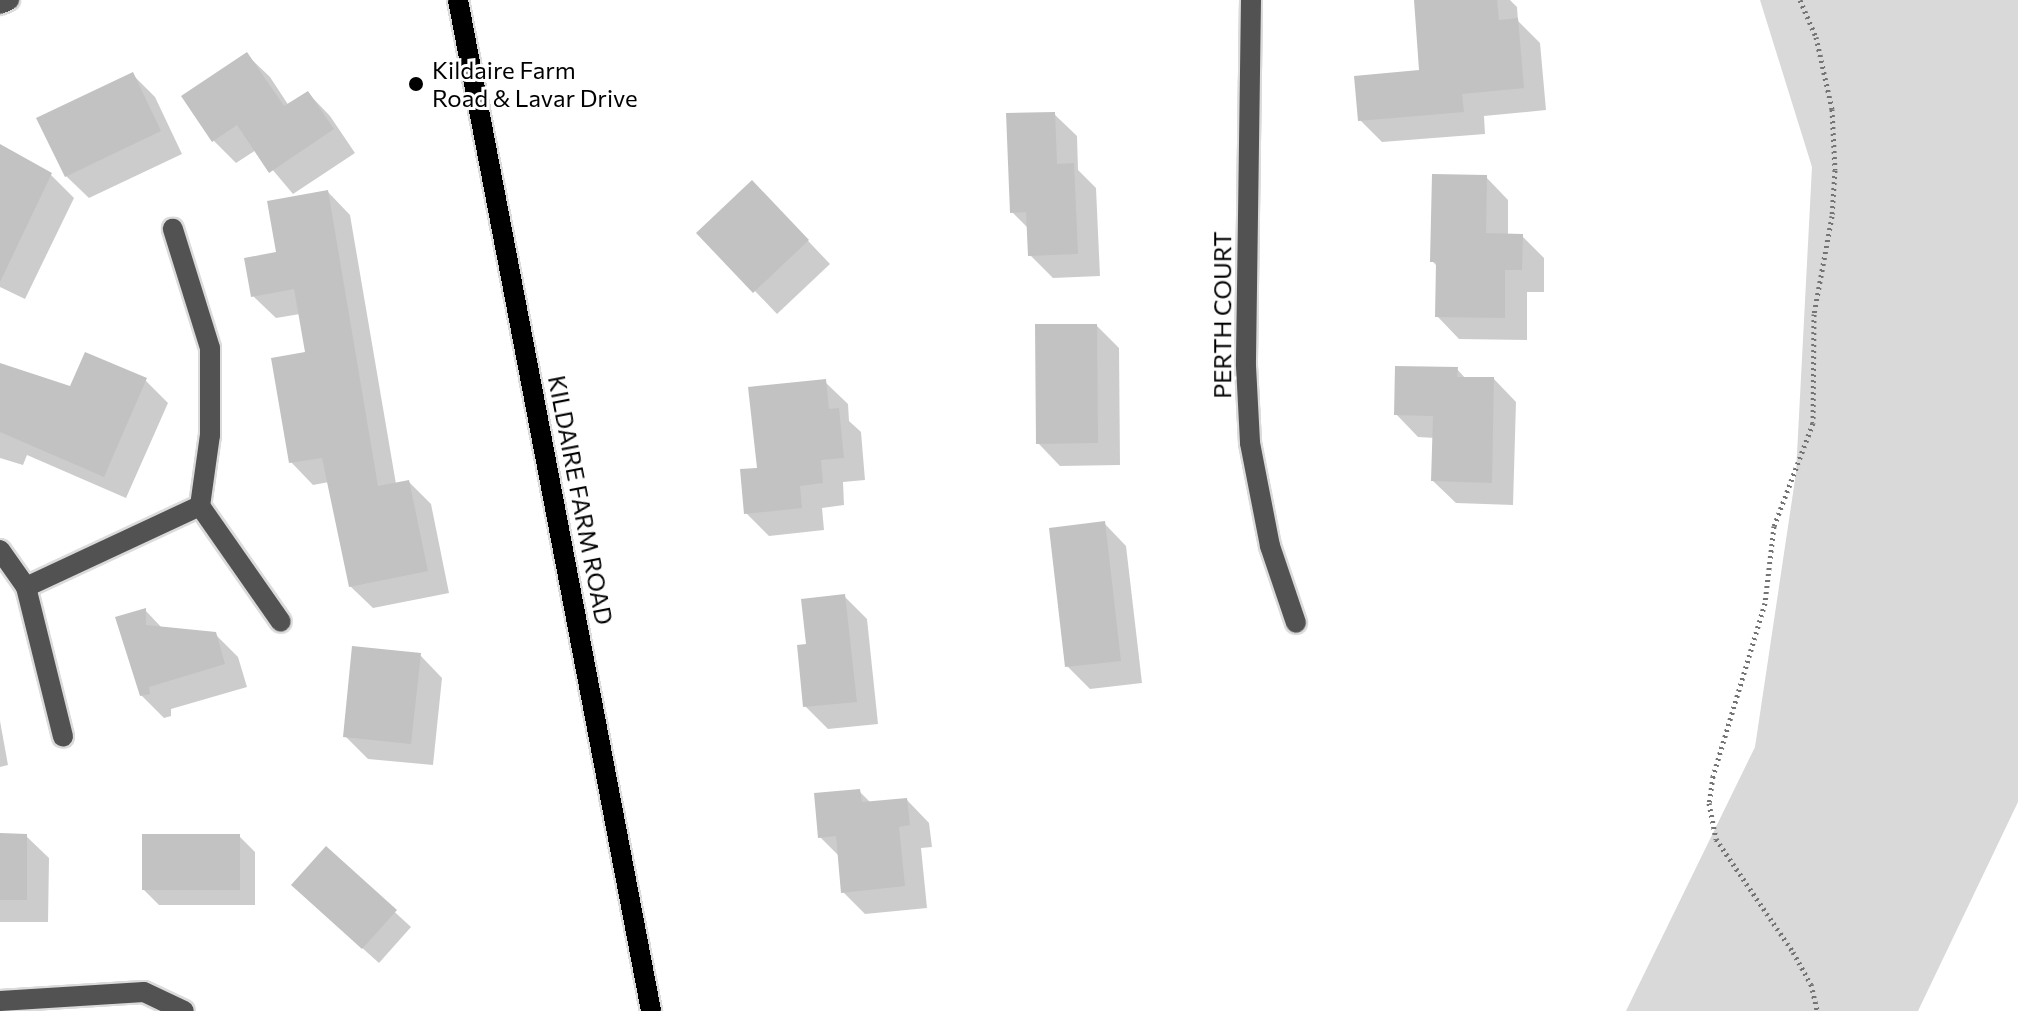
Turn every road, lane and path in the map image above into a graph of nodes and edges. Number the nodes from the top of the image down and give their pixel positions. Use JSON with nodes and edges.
{"nodes":[{"id":1,"x":9,"y":0,"type":"edge"},
{"id":2,"x":458,"y":0,"type":"edge"},
{"id":3,"x":1251,"y":0,"type":"edge"},
{"id":4,"x":1800,"y":0,"type":"edge"},
{"id":5,"x":0,"y":4,"type":"edge"},
{"id":6,"x":173,"y":229,"type":"dead end"},
{"id":7,"x":200,"y":506,"type":"junction"},
{"id":8,"x":0,"y":550,"type":"edge"},
{"id":9,"x":26,"y":587,"type":"junction"},
{"id":10,"x":281,"y":622,"type":"dead end"},
{"id":11,"x":1296,"y":623,"type":"dead end"},
{"id":12,"x":63,"y":737,"type":"dead end"},
{"id":13,"x":0,"y":1001,"type":"edge"},
{"id":14,"x":184,"y":1011,"type":"edge"},
{"id":15,"x":651,"y":1011,"type":"edge"},
{"id":16,"x":1817,"y":1011,"type":"edge"}],
"edges":[{"from":1,"to":5,"type":"street"},
{"from":2,"to":15,"type":"main road","name":"KILDAIRE FARM ROAD"},
{"from":3,"to":11,"type":"street","name":"PERTH COURT"},
{"from":4,"to":16,"type":"path"},
{"from":6,"to":7,"type":"street"},
{"from":7,"to":9,"type":"street"},
{"from":7,"to":10,"type":"street"},
{"from":8,"to":9,"type":"street"},
{"from":9,"to":12,"type":"street"},
{"from":13,"to":14,"type":"street"}]}
